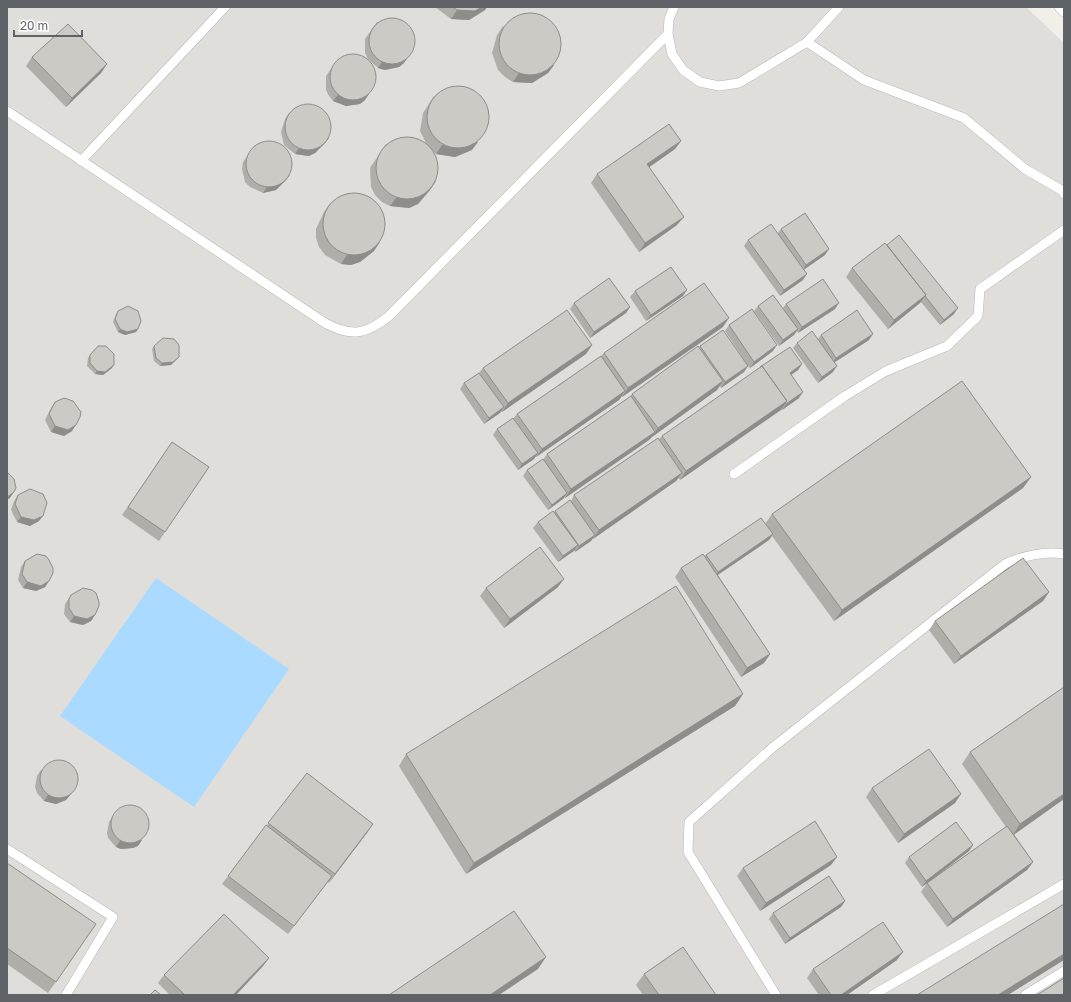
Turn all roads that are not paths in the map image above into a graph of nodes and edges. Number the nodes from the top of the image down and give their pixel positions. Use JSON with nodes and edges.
{"nodes":[{"id":1,"x":225,"y":7,"type":"edge"},
{"id":2,"x":674,"y":7,"type":"edge"},
{"id":3,"x":839,"y":7,"type":"edge"},
{"id":4,"x":1059,"y":7,"type":"edge"},
{"id":5,"x":1064,"y":12,"type":"edge"},
{"id":6,"x":668,"y":34,"type":"junction"},
{"id":7,"x":807,"y":42,"type":"junction"},
{"id":8,"x":7,"y":111,"type":"edge"},
{"id":9,"x":81,"y":161,"type":"junction"},
{"id":10,"x":1064,"y":194,"type":"edge"},
{"id":11,"x":1064,"y":230,"type":"edge"},
{"id":12,"x":734,"y":474,"type":"dead end"},
{"id":13,"x":1064,"y":554,"type":"edge"},
{"id":14,"x":7,"y":849,"type":"edge"},
{"id":15,"x":1064,"y":884,"type":"edge"},
{"id":16,"x":1064,"y":971,"type":"edge"},
{"id":17,"x":66,"y":995,"type":"edge"},
{"id":18,"x":776,"y":995,"type":"edge"},
{"id":19,"x":873,"y":995,"type":"edge"},
{"id":20,"x":1025,"y":995,"type":"edge"}],
"edges":[{"from":1,"to":9,"type":"lane"},
{"from":2,"to":6,"type":"lane"},
{"from":3,"to":7,"type":"lane"},
{"from":4,"to":5,"type":"lane"},
{"from":6,"to":7,"type":"lane"},
{"from":6,"to":9,"type":"lane"},
{"from":7,"to":10,"type":"lane"},
{"from":8,"to":9,"type":"lane"},
{"from":11,"to":12,"type":"lane"},
{"from":13,"to":18,"type":"lane"},
{"from":14,"to":17,"type":"lane"},
{"from":15,"to":19,"type":"lane"},
{"from":16,"to":20,"type":"lane"}]}
